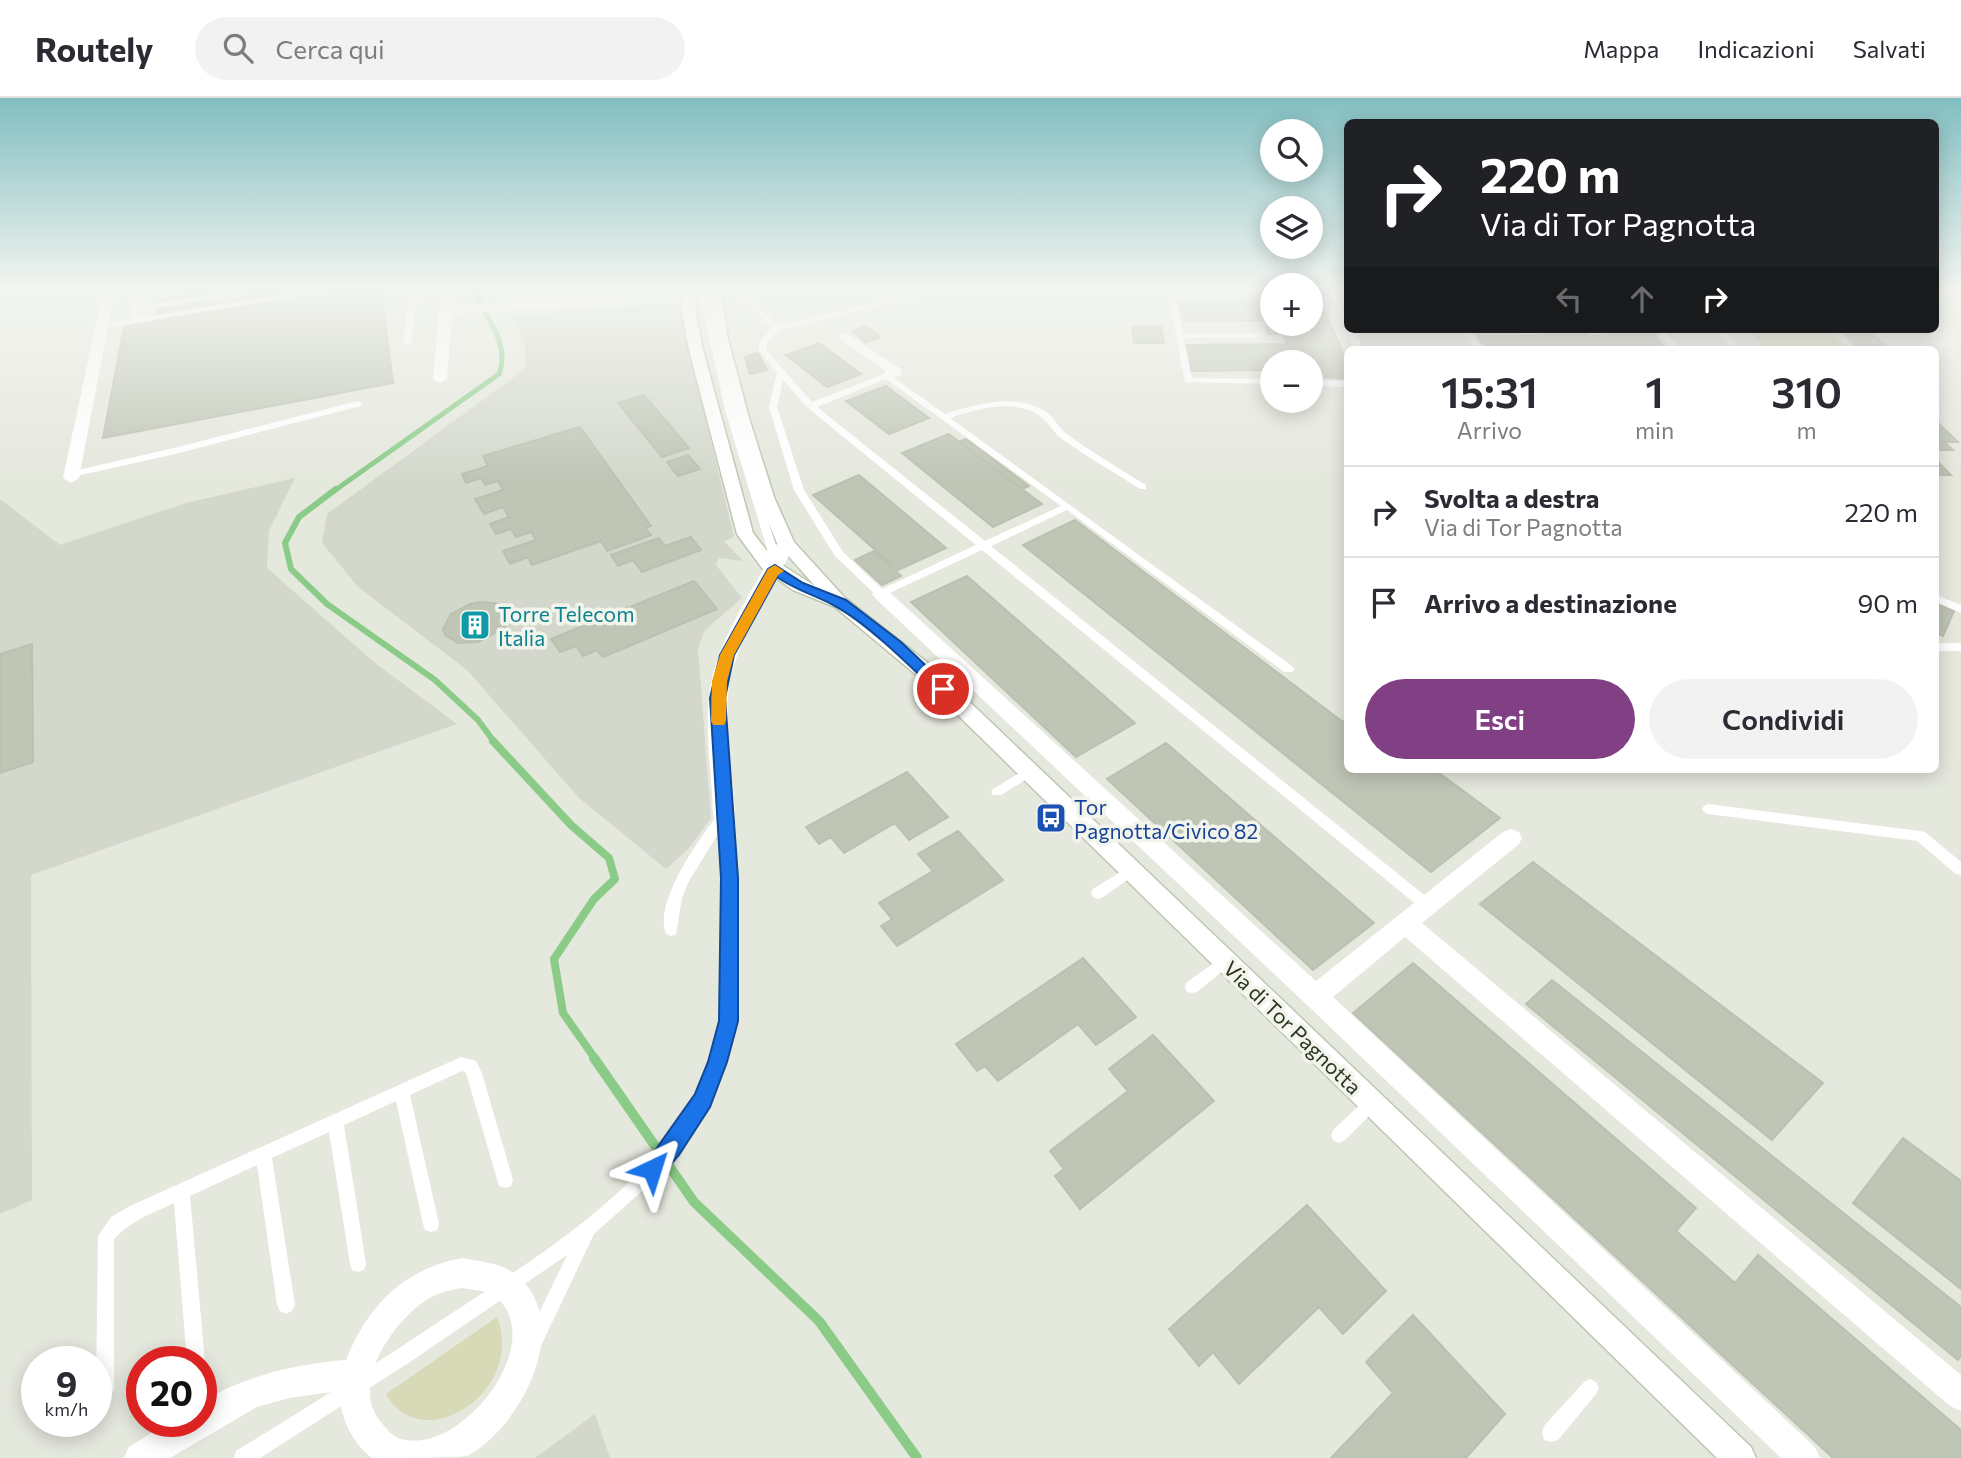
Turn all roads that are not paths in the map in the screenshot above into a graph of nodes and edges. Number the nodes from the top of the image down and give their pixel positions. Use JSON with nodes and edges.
{"nodes":[{"id":1,"x":96,"y":353,"type":"edge"},
{"id":2,"x":442,"y":353,"type":"edge"},
{"id":3,"x":697,"y":353,"type":"edge"},
{"id":4,"x":717,"y":353,"type":"edge"},
{"id":5,"x":722,"y":353,"type":"edge"},
{"id":6,"x":765,"y":353,"type":"edge"},
{"id":7,"x":870,"y":353,"type":"edge"},
{"id":8,"x":1183,"y":353,"type":"edge"},
{"id":9,"x":781,"y":372,"type":"junction"},
{"id":10,"x":887,"y":376,"type":"junction"},
{"id":11,"x":440,"y":379,"type":"dead end"},
{"id":12,"x":1260,"y":382,"type":"edge"},
{"id":13,"x":1323,"y":383,"type":"edge"},
{"id":14,"x":1344,"y":384,"type":"edge"},
{"id":15,"x":358,"y":404,"type":"dead end"},
{"id":16,"x":811,"y":406,"type":"junction"},
{"id":17,"x":943,"y":417,"type":"junction"},
{"id":18,"x":71,"y":476,"type":"joint"},
{"id":19,"x":1143,"y":487,"type":"dead end"},
{"id":20,"x":1068,"y":506,"type":"junction"},
{"id":21,"x":766,"y":531,"type":"junction"},
{"id":22,"x":786,"y":544,"type":"junction"},
{"id":23,"x":983,"y":547,"type":"junction"},
{"id":24,"x":775,"y":569,"type":"junction"},
{"id":25,"x":881,"y":594,"type":"junction"},
{"id":26,"x":1939,"y":599,"type":"edge"},
{"id":27,"x":841,"y":603,"type":"junction"},
{"id":28,"x":1961,"y":609,"type":"edge"},
{"id":29,"x":1939,"y":647,"type":"edge"},
{"id":30,"x":1961,"y":647,"type":"edge"},
{"id":31,"x":1288,"y":669,"type":"dead end"},
{"id":32,"x":1029,"y":772,"type":"junction"},
{"id":33,"x":998,"y":792,"type":"dead end"},
{"id":34,"x":1707,"y":809,"type":"dead end"},
{"id":35,"x":724,"y":815,"type":"junction"},
{"id":36,"x":1511,"y":838,"type":"dead end"},
{"id":37,"x":1131,"y":870,"type":"junction"},
{"id":38,"x":1961,"y":870,"type":"edge"},
{"id":39,"x":1098,"y":893,"type":"dead end"},
{"id":40,"x":1428,"y":906,"type":"junction"},
{"id":41,"x":1406,"y":924,"type":"junction"},
{"id":42,"x":671,"y":930,"type":"dead end"},
{"id":43,"x":1225,"y":961,"type":"junction"},
{"id":44,"x":1192,"y":987,"type":"dead end"},
{"id":45,"x":1315,"y":996,"type":"junction"},
{"id":46,"x":401,"y":1091,"type":"junction"},
{"id":47,"x":702,"y":1100,"type":"joint"},
{"id":48,"x":1372,"y":1103,"type":"junction"},
{"id":49,"x":335,"y":1121,"type":"junction"},
{"id":50,"x":1339,"y":1135,"type":"dead end"},
{"id":51,"x":263,"y":1154,"type":"junction"},
{"id":52,"x":505,"y":1180,"type":"dead end"},
{"id":53,"x":181,"y":1191,"type":"junction"},
{"id":54,"x":431,"y":1224,"type":"dead end"},
{"id":55,"x":590,"y":1226,"type":"junction"},
{"id":56,"x":358,"y":1264,"type":"dead end"},
{"id":57,"x":507,"y":1287,"type":"junction"},
{"id":58,"x":286,"y":1305,"type":"dead end"},
{"id":59,"x":105,"y":1346,"type":"edge"},
{"id":60,"x":195,"y":1346,"type":"edge"},
{"id":61,"x":518,"y":1379,"type":"junction"},
{"id":62,"x":356,"y":1381,"type":"junction"},
{"id":63,"x":1590,"y":1388,"type":"dead end"},
{"id":64,"x":1961,"y":1395,"type":"edge"},
{"id":65,"x":217,"y":1413,"type":"edge"},
{"id":66,"x":1551,"y":1433,"type":"dead end"},
{"id":67,"x":175,"y":1437,"type":"edge"},
{"id":68,"x":1725,"y":1453,"type":"edge"},
{"id":69,"x":140,"y":1458,"type":"edge"},
{"id":70,"x":243,"y":1458,"type":"edge"},
{"id":71,"x":1804,"y":1458,"type":"edge"}],
"edges":[{"from":1,"to":18,"type":"street"},
{"from":2,"to":11,"type":"street"},
{"from":3,"to":24,"type":"street","name":"Via di Tor Pagnotta"},
{"from":4,"to":21,"type":"lane"},
{"from":5,"to":22,"type":"street","name":"Via di Tor Pagnotta"},
{"from":6,"to":9,"type":"lane"},
{"from":7,"to":10,"type":"street"},
{"from":8,"to":12,"type":"lane"},
{"from":9,"to":16,"type":"lane"},
{"from":9,"to":25,"type":"lane"},
{"from":10,"to":16,"type":"lane"},
{"from":10,"to":17,"type":"lane"},
{"from":13,"to":14,"type":"lane"},
{"from":15,"to":18,"type":"lane"},
{"from":16,"to":23,"type":"lane"},
{"from":17,"to":19,"type":"lane"},
{"from":17,"to":20,"type":"lane"},
{"from":20,"to":23,"type":"lane"},
{"from":20,"to":31,"type":"lane"},
{"from":21,"to":22,"type":"lane","name":"Via di Tor Pagnotta"},
{"from":21,"to":24,"type":"lane"},
{"from":22,"to":24,"type":"street"},
{"from":22,"to":27,"type":"street","name":"Via di Tor Pagnotta"},
{"from":23,"to":25,"type":"lane"},
{"from":23,"to":40,"type":"lane"},
{"from":24,"to":27,"type":"street","name":"Via di Tor Pagnotta"},
{"from":24,"to":35,"type":"street"},
{"from":25,"to":45,"type":"street"},
{"from":26,"to":28,"type":"lane"},
{"from":27,"to":32,"type":"street","name":"Via di Tor Pagnotta"},
{"from":29,"to":30,"type":"lane"},
{"from":32,"to":33,"type":"lane"},
{"from":32,"to":37,"type":"street","name":"Via di Tor Pagnotta"},
{"from":34,"to":38,"type":"lane"},
{"from":35,"to":42,"type":"lane"},
{"from":35,"to":47,"type":"lane"},
{"from":36,"to":40,"type":"street"},
{"from":37,"to":39,"type":"lane"},
{"from":37,"to":43,"type":"street","name":"Via di Tor Pagnotta"},
{"from":40,"to":41,"type":"street"},
{"from":41,"to":45,"type":"street"},
{"from":41,"to":64,"type":"street"},
{"from":43,"to":44,"type":"lane"},
{"from":43,"to":48,"type":"street","name":"Via di Tor Pagnotta"},
{"from":45,"to":71,"type":"street"},
{"from":46,"to":49,"type":"lane"},
{"from":46,"to":52,"type":"lane"},
{"from":46,"to":54,"type":"lane"},
{"from":47,"to":55,"type":"lane"},
{"from":48,"to":50,"type":"lane"},
{"from":48,"to":68,"type":"street","name":"Via di Tor Pagnotta"},
{"from":49,"to":51,"type":"lane"},
{"from":49,"to":56,"type":"lane"},
{"from":51,"to":53,"type":"lane"},
{"from":51,"to":58,"type":"lane"},
{"from":53,"to":59,"type":"lane"},
{"from":53,"to":60,"type":"lane"},
{"from":55,"to":57,"type":"lane"},
{"from":55,"to":61,"type":"lane"},
{"from":57,"to":61,"type":"street"},
{"from":57,"to":62,"type":"lane"},
{"from":57,"to":62,"type":"street"},
{"from":61,"to":62,"type":"street"},
{"from":62,"to":65,"type":"street"},
{"from":62,"to":70,"type":"lane"},
{"from":63,"to":66,"type":"lane"},
{"from":67,"to":69,"type":"street"}]}
